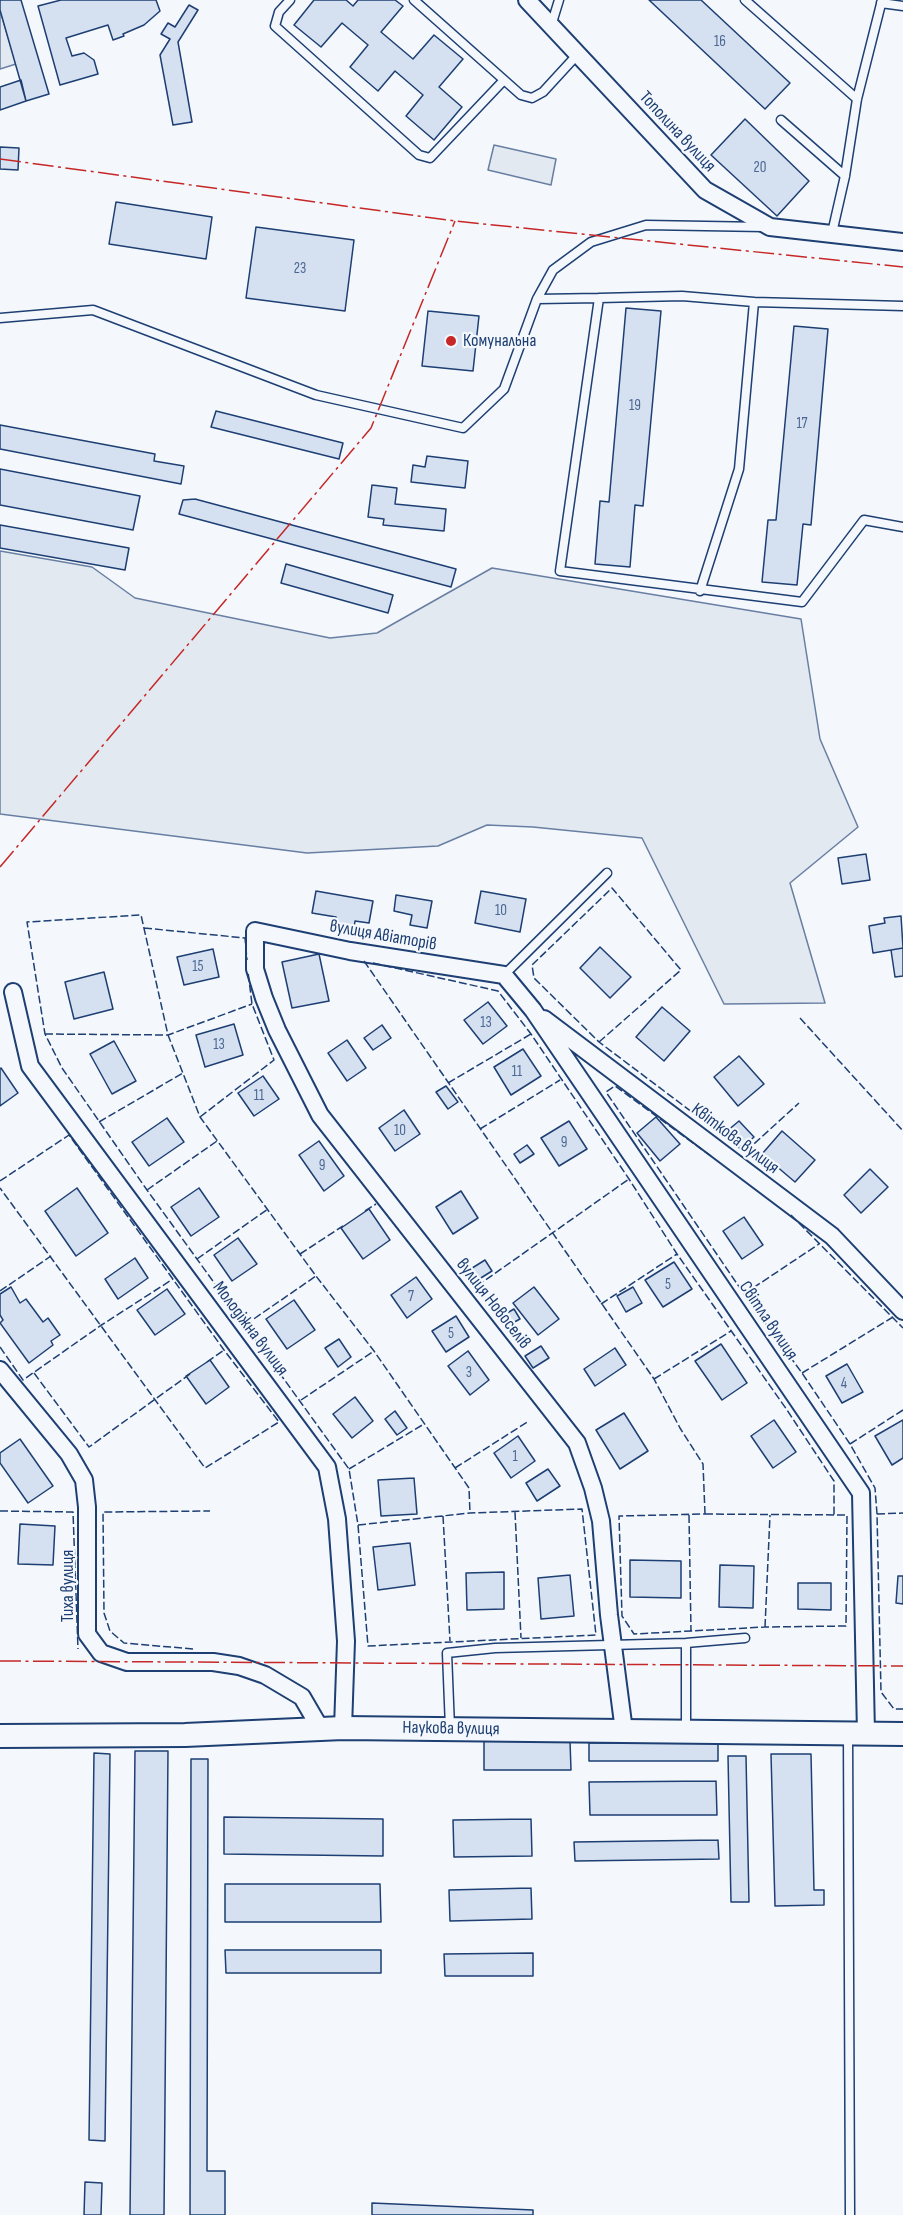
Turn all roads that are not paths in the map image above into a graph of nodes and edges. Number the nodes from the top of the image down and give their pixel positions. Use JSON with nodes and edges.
{"nodes":[{"id":1,"x":290,"y":0,"type":"edge"},
{"id":2,"x":414,"y":0,"type":"edge"},
{"id":3,"x":527,"y":0,"type":"edge"},
{"id":4,"x":559,"y":0,"type":"edge"},
{"id":5,"x":745,"y":0,"type":"edge"},
{"id":6,"x":882,"y":1,"type":"edge"},
{"id":7,"x":903,"y":6,"type":"edge"},
{"id":8,"x":550,"y":27,"type":"junction"},
{"id":9,"x":577,"y":55,"type":"junction"},
{"id":10,"x":504,"y":80,"type":"junction"},
{"id":11,"x":857,"y":99,"type":"junction"},
{"id":12,"x":781,"y":120,"type":"dead end"},
{"id":13,"x":845,"y":176,"type":"junction"},
{"id":14,"x":770,"y":227,"type":"junction"},
{"id":15,"x":832,"y":233,"type":"junction"},
{"id":16,"x":903,"y":242,"type":"edge"},
{"id":17,"x":599,"y":298,"type":"junction"},
{"id":18,"x":537,"y":299,"type":"junction"},
{"id":19,"x":754,"y":302,"type":"junction"},
{"id":20,"x":903,"y":306,"type":"edge"},
{"id":21,"x":0,"y":318,"type":"edge"},
{"id":22,"x":903,"y":527,"type":"edge"},
{"id":23,"x":700,"y":591,"type":"junction"},
{"id":24,"x":607,"y":873,"type":"dead end"},
{"id":25,"x":255,"y":931,"type":"joint"},
{"id":26,"x":504,"y":975,"type":"junction"},
{"id":27,"x":14,"y":992,"type":"dead end"},
{"id":28,"x":533,"y":1010,"type":"junction"},
{"id":29,"x":903,"y":1311,"type":"edge"},
{"id":30,"x":0,"y":1370,"type":"edge"},
{"id":31,"x":746,"y":1638,"type":"dead end"},
{"id":32,"x":686,"y":1643,"type":"junction"},
{"id":33,"x":614,"y":1644,"type":"junction"},
{"id":34,"x":320,"y":1728,"type":"junction"},
{"id":35,"x":343,"y":1728,"type":"junction"},
{"id":36,"x":450,"y":1728,"type":"junction"},
{"id":37,"x":624,"y":1731,"type":"junction"},
{"id":38,"x":686,"y":1732,"type":"junction"},
{"id":39,"x":857,"y":1733,"type":"junction"},
{"id":40,"x":903,"y":1734,"type":"edge"},
{"id":41,"x":0,"y":1736,"type":"edge"},
{"id":42,"x":850,"y":2215,"type":"edge"}],
"edges":[{"from":1,"to":10,"type":"lane"},
{"from":2,"to":10,"type":"lane"},
{"from":3,"to":8,"type":"street","name":"Тополина вулиця"},
{"from":4,"to":8,"type":"lane"},
{"from":5,"to":11,"type":"lane"},
{"from":6,"to":7,"type":"lane"},
{"from":6,"to":11,"type":"lane"},
{"from":8,"to":9,"type":"street","name":"Тополина вулиця"},
{"from":9,"to":10,"type":"lane"},
{"from":9,"to":14,"type":"street","name":"Тополина вулиця"},
{"from":11,"to":13,"type":"lane"},
{"from":12,"to":13,"type":"lane"},
{"from":13,"to":15,"type":"lane"},
{"from":14,"to":15,"type":"street","name":"Тополина вулиця"},
{"from":14,"to":18,"type":"lane"},
{"from":15,"to":16,"type":"street","name":"Тополина вулиця"},
{"from":17,"to":18,"type":"lane"},
{"from":17,"to":19,"type":"lane"},
{"from":17,"to":23,"type":"lane"},
{"from":18,"to":21,"type":"lane"},
{"from":19,"to":20,"type":"lane"},
{"from":19,"to":23,"type":"lane"},
{"from":22,"to":23,"type":"lane"},
{"from":24,"to":26,"type":"lane"},
{"from":25,"to":26,"type":"street","name":"вулиця Авіаторів"},
{"from":25,"to":33,"type":"street","name":"вулиця Новоселів"},
{"from":26,"to":28,"type":"street","name":"Світла вулиця"},
{"from":27,"to":35,"type":"street","name":"Молодіжна вулиця"},
{"from":28,"to":29,"type":"street","name":"Квіткова вулиця"},
{"from":28,"to":39,"type":"street","name":"Світла вулиця"},
{"from":30,"to":34,"type":"street","name":"Тиха вулиця"},
{"from":31,"to":32,"type":"lane"},
{"from":32,"to":33,"type":"lane"},
{"from":32,"to":38,"type":"lane"},
{"from":33,"to":36,"type":"lane"},
{"from":33,"to":37,"type":"street","name":"вулиця Новоселів"},
{"from":34,"to":35,"type":"street","name":"Наукова вулиця"},
{"from":34,"to":41,"type":"street","name":"Наукова вулиця"},
{"from":35,"to":36,"type":"street","name":"Наукова вулиця"},
{"from":36,"to":37,"type":"street","name":"Наукова вулиця"},
{"from":37,"to":38,"type":"street","name":"Наукова вулиця"},
{"from":38,"to":39,"type":"street","name":"Наукова вулиця"},
{"from":39,"to":40,"type":"street","name":"Наукова вулиця"},
{"from":39,"to":42,"type":"lane"}]}
